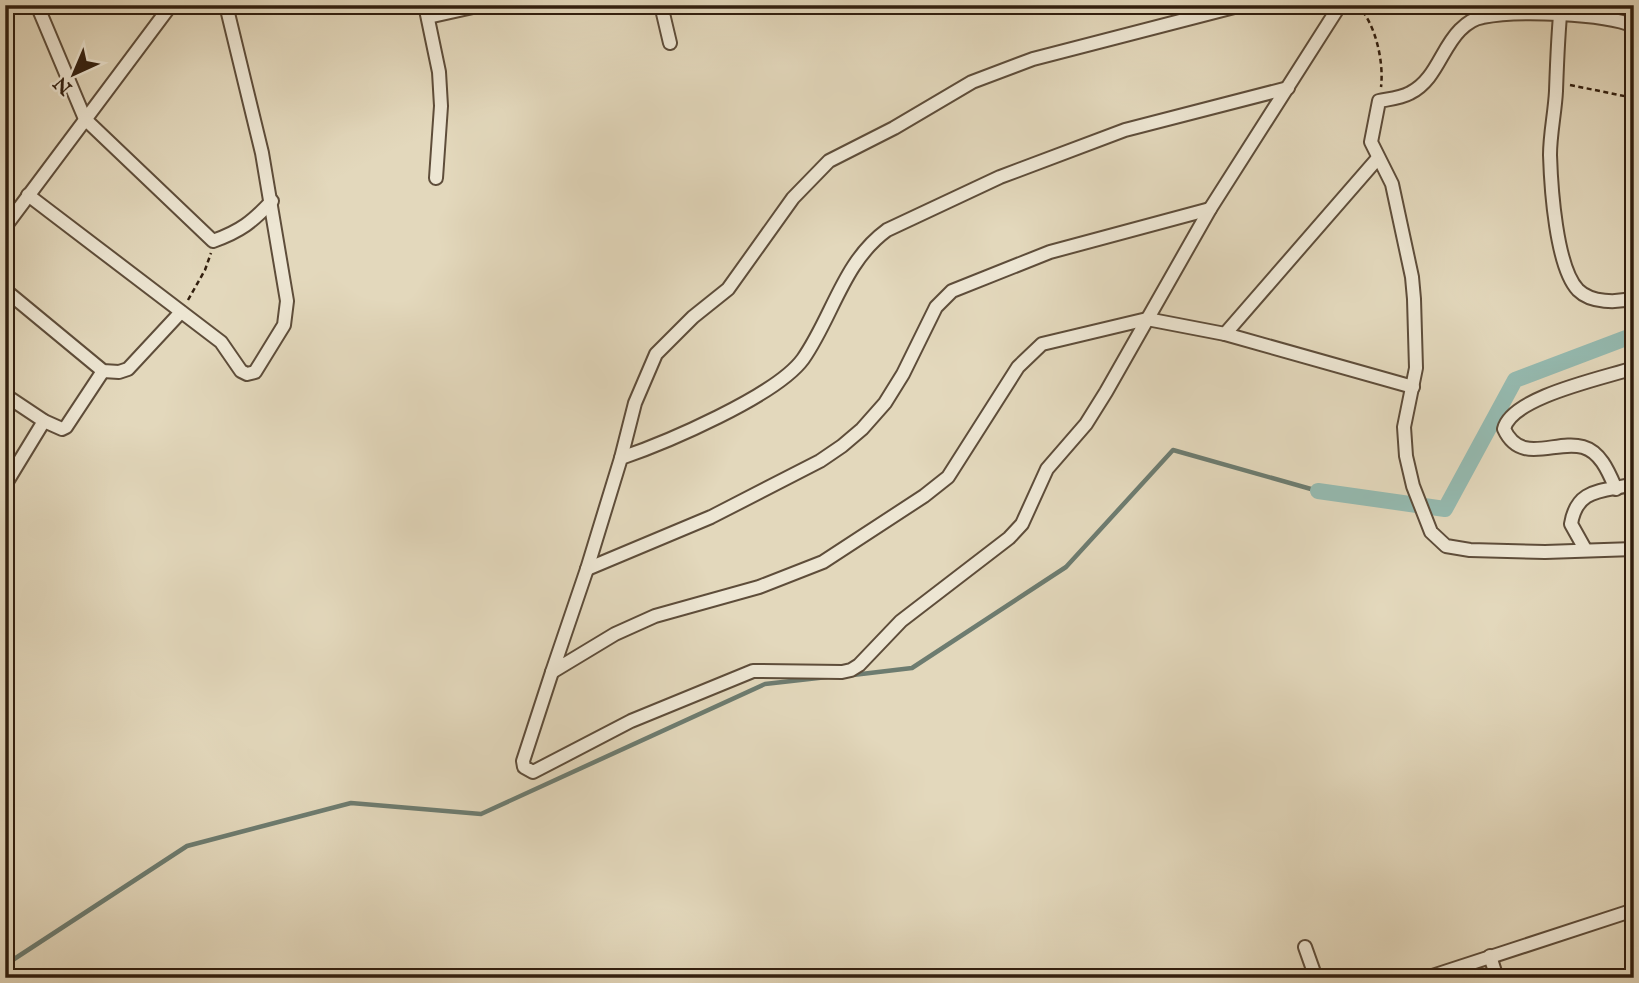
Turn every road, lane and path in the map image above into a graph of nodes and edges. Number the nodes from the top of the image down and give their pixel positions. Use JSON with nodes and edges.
{"nodes":[{"id":1,"x":37,"y":5,"type":"edge"},
{"id":2,"x":171,"y":5,"type":"edge"},
{"id":3,"x":226,"y":5,"type":"edge"},
{"id":4,"x":482,"y":5,"type":"edge"},
{"id":5,"x":661,"y":5,"type":"edge"},
{"id":6,"x":1242,"y":5,"type":"edge"},
{"id":7,"x":1340,"y":5,"type":"edge"},
{"id":8,"x":1357,"y":5,"type":"edge"},
{"id":9,"x":1561,"y":10,"type":"edge"},
{"id":10,"x":427,"y":11,"type":"edge"},
{"id":11,"x":1634,"y":26,"type":"edge"},
{"id":12,"x":670,"y":43,"type":"dead end"},
{"id":13,"x":1556,"y":83,"type":"junction"},
{"id":14,"x":1288,"y":88,"type":"junction"},
{"id":15,"x":1634,"y":98,"type":"edge"},
{"id":16,"x":1379,"y":101,"type":"junction"},
{"id":17,"x":85,"y":119,"type":"junction"},
{"id":18,"x":1378,"y":158,"type":"junction"},
{"id":19,"x":436,"y":178,"type":"dead end"},
{"id":20,"x":28,"y":195,"type":"junction"},
{"id":21,"x":272,"y":201,"type":"junction"},
{"id":22,"x":1210,"y":209,"type":"junction"},
{"id":23,"x":5,"y":226,"type":"edge"},
{"id":24,"x":213,"y":241,"type":"junction"},
{"id":25,"x":5,"y":290,"type":"edge"},
{"id":26,"x":1634,"y":298,"type":"edge"},
{"id":27,"x":181,"y":312,"type":"junction"},
{"id":28,"x":1147,"y":320,"type":"junction"},
{"id":29,"x":1225,"y":334,"type":"junction"},
{"id":30,"x":1634,"y":368,"type":"edge"},
{"id":31,"x":103,"y":371,"type":"junction"},
{"id":32,"x":1413,"y":387,"type":"junction"},
{"id":33,"x":5,"y":395,"type":"edge"},
{"id":34,"x":44,"y":421,"type":"junction"},
{"id":35,"x":621,"y":458,"type":"junction"},
{"id":36,"x":1634,"y":484,"type":"edge"},
{"id":37,"x":5,"y":485,"type":"edge"},
{"id":38,"x":1616,"y":489,"type":"junction"},
{"id":39,"x":1586,"y":549,"type":"junction"},
{"id":40,"x":1634,"y":549,"type":"edge"},
{"id":41,"x":587,"y":569,"type":"junction"},
{"id":42,"x":551,"y":672,"type":"junction"},
{"id":43,"x":1634,"y":910,"type":"edge"},
{"id":44,"x":1305,"y":947,"type":"dead end"},
{"id":45,"x":1490,"y":956,"type":"junction"},
{"id":46,"x":1465,"y":972,"type":"edge"},
{"id":47,"x":1316,"y":978,"type":"edge"},
{"id":48,"x":1426,"y":978,"type":"edge"},
{"id":49,"x":1497,"y":978,"type":"edge"}],
"edges":[{"from":1,"to":17,"type":"street"},
{"from":2,"to":17,"type":"street"},
{"from":3,"to":21,"type":"street"},
{"from":4,"to":10,"type":"street"},
{"from":5,"to":12,"type":"street"},
{"from":6,"to":35,"type":"street"},
{"from":7,"to":14,"type":"street"},
{"from":8,"to":16,"type":"path"},
{"from":9,"to":11,"type":"street"},
{"from":9,"to":13,"type":"street"},
{"from":9,"to":16,"type":"street"},
{"from":10,"to":19,"type":"street"},
{"from":13,"to":15,"type":"path"},
{"from":13,"to":26,"type":"street"},
{"from":14,"to":22,"type":"street"},
{"from":14,"to":35,"type":"street"},
{"from":16,"to":18,"type":"street"},
{"from":17,"to":20,"type":"street"},
{"from":17,"to":24,"type":"street"},
{"from":18,"to":29,"type":"street"},
{"from":18,"to":32,"type":"street"},
{"from":20,"to":23,"type":"street"},
{"from":20,"to":27,"type":"street"},
{"from":21,"to":24,"type":"street"},
{"from":21,"to":27,"type":"street"},
{"from":22,"to":28,"type":"street"},
{"from":22,"to":41,"type":"street"},
{"from":24,"to":27,"type":"path"},
{"from":25,"to":31,"type":"street"},
{"from":27,"to":31,"type":"street"},
{"from":28,"to":29,"type":"street"},
{"from":28,"to":42,"type":"street"},
{"from":28,"to":42,"type":"street"},
{"from":29,"to":32,"type":"street"},
{"from":30,"to":38,"type":"street"},
{"from":31,"to":34,"type":"street"},
{"from":32,"to":39,"type":"street"},
{"from":33,"to":34,"type":"street"},
{"from":34,"to":37,"type":"street"},
{"from":35,"to":41,"type":"street"},
{"from":36,"to":38,"type":"street"},
{"from":38,"to":39,"type":"street"},
{"from":39,"to":40,"type":"street"},
{"from":41,"to":42,"type":"street"},
{"from":43,"to":45,"type":"street"},
{"from":44,"to":47,"type":"street"},
{"from":45,"to":46,"type":"street"},
{"from":45,"to":49,"type":"street"},
{"from":46,"to":48,"type":"street"}]}
